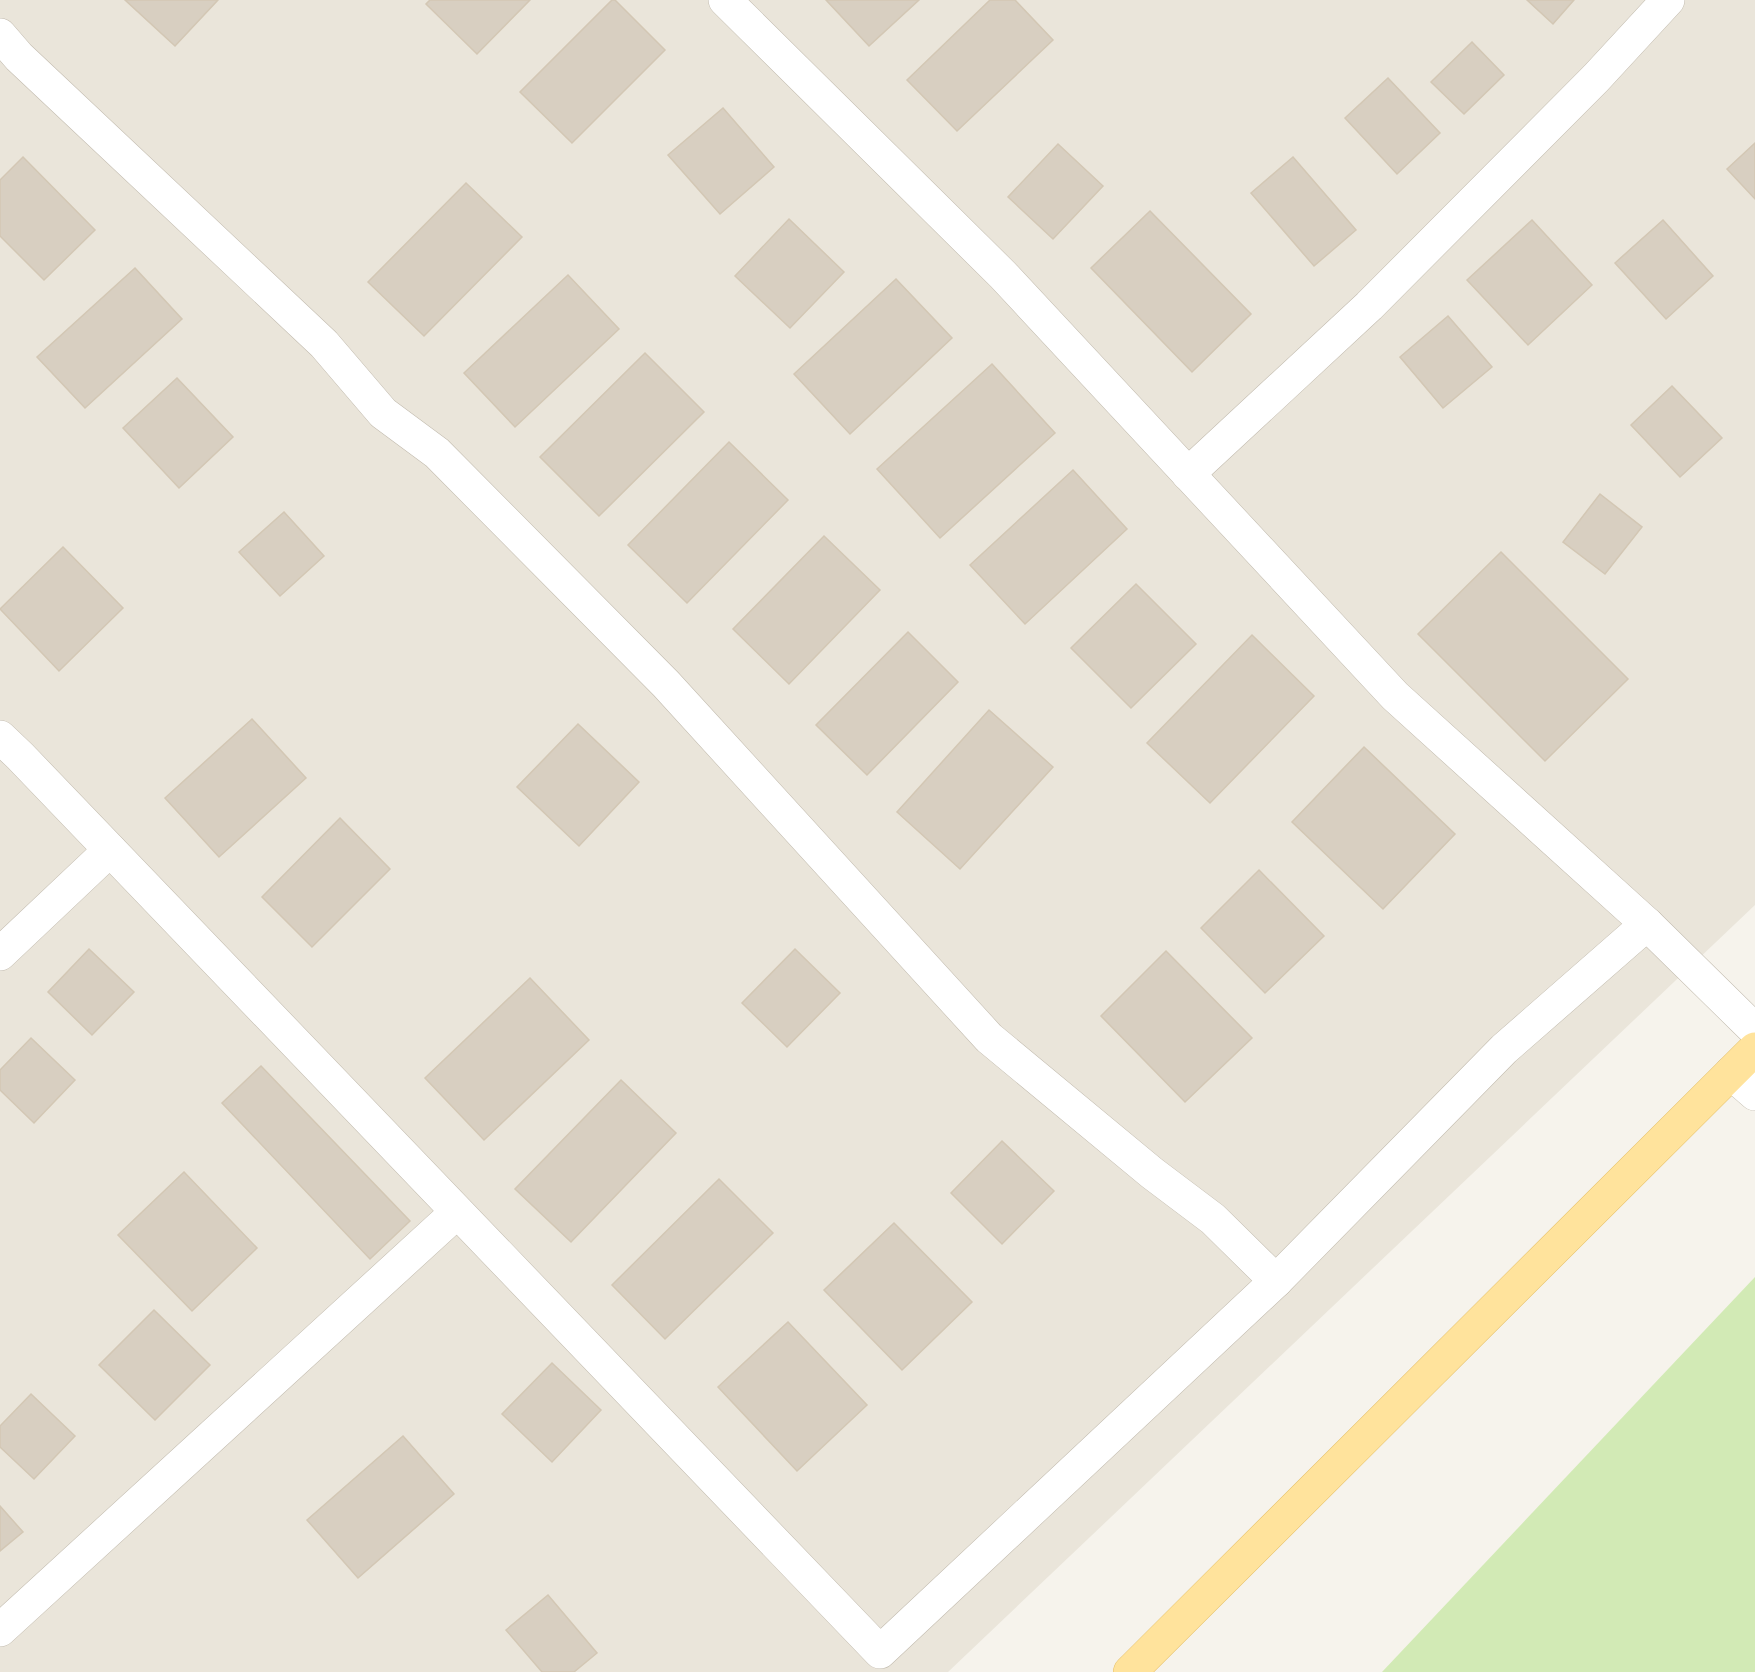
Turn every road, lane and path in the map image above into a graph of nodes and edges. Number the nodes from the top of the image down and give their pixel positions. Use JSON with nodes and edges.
{"nodes":[{"id":1,"x":725,"y":0,"type":"edge"},
{"id":2,"x":1668,"y":0,"type":"edge"},
{"id":3,"x":0,"y":35,"type":"edge"},
{"id":4,"x":1188,"y":474,"type":"junction"},
{"id":5,"x":0,"y":737,"type":"edge"},
{"id":6,"x":110,"y":850,"type":"junction"},
{"id":7,"x":1647,"y":924,"type":"junction"},
{"id":8,"x":0,"y":954,"type":"edge"},
{"id":9,"x":1755,"y":1030,"type":"edge"},
{"id":10,"x":1755,"y":1049,"type":"edge"},
{"id":11,"x":1743,"y":1084,"type":"edge"},
{"id":12,"x":457,"y":1212,"type":"junction"},
{"id":13,"x":1276,"y":1281,"type":"junction"},
{"id":14,"x":0,"y":1630,"type":"edge"},
{"id":15,"x":870,"y":1662,"type":"edge"},
{"id":16,"x":1130,"y":1672,"type":"edge"}],
"edges":[{"from":1,"to":4,"type":"lane"},
{"from":2,"to":4,"type":"lane"},
{"from":3,"to":13,"type":"lane"},
{"from":4,"to":7,"type":"lane"},
{"from":5,"to":6,"type":"lane"},
{"from":6,"to":8,"type":"lane"},
{"from":6,"to":12,"type":"lane"},
{"from":7,"to":9,"type":"lane"},
{"from":7,"to":13,"type":"lane"},
{"from":10,"to":11,"type":"main road"},
{"from":11,"to":16,"type":"main road"},
{"from":12,"to":14,"type":"lane"},
{"from":12,"to":15,"type":"lane"},
{"from":13,"to":15,"type":"lane"}]}
